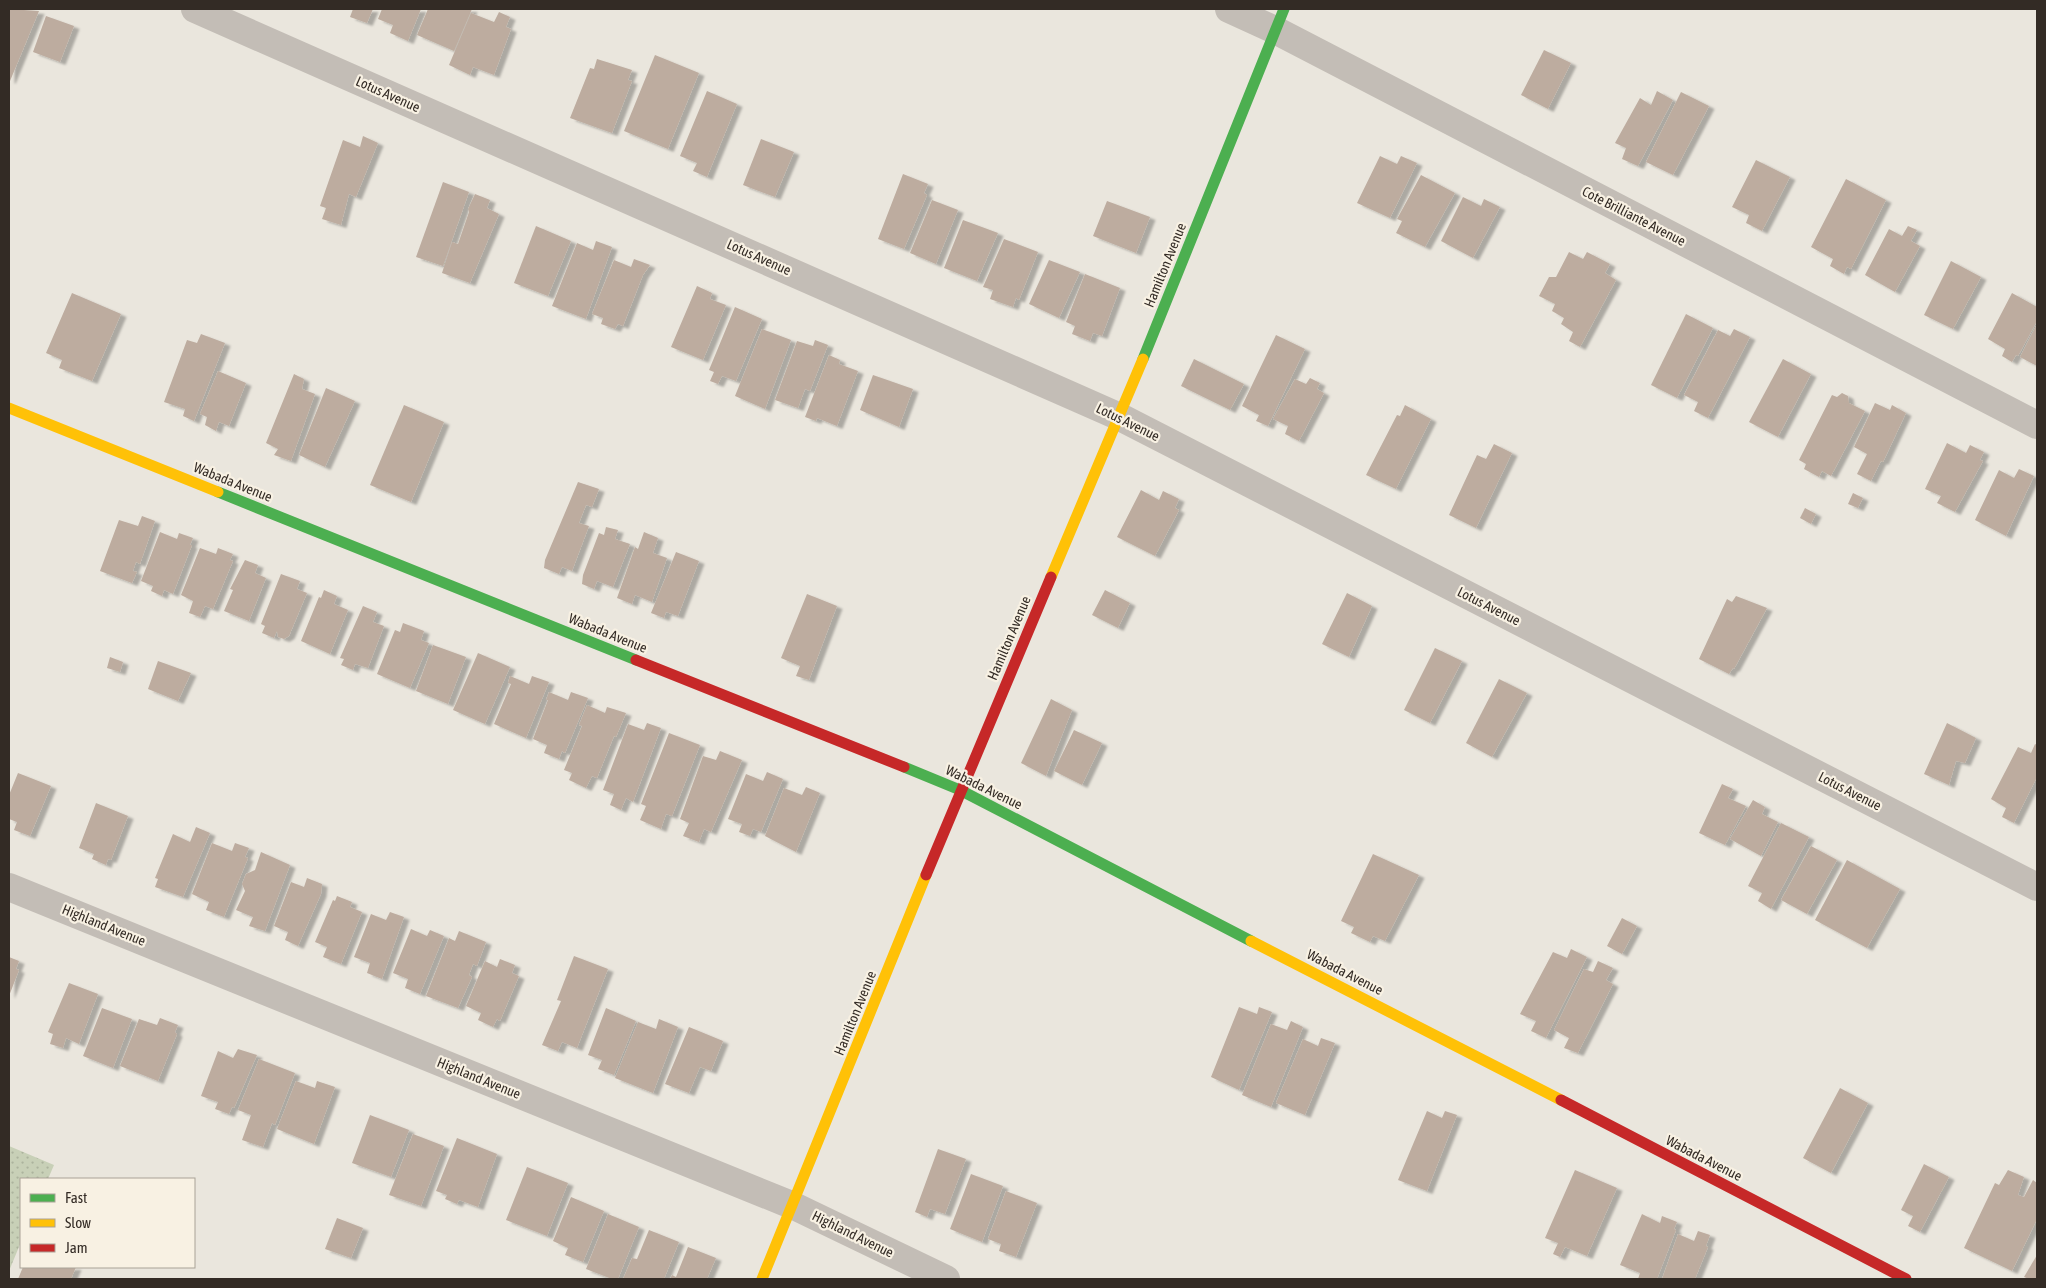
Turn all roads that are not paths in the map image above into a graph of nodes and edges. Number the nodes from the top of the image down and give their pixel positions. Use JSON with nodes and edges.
{"nodes":[{"id":1,"x":195,"y":9,"type":"edge"},
{"id":2,"x":1229,"y":9,"type":"edge"},
{"id":3,"x":1280,"y":19,"type":"edge"},
{"id":4,"x":9,"y":408,"type":"edge"},
{"id":5,"x":1120,"y":417,"type":"junction"},
{"id":6,"x":2037,"y":425,"type":"edge"},
{"id":7,"x":960,"y":790,"type":"junction"},
{"id":8,"x":9,"y":887,"type":"edge"},
{"id":9,"x":2037,"y":887,"type":"edge"},
{"id":10,"x":794,"y":1206,"type":"junction"},
{"id":11,"x":762,"y":1279,"type":"edge"},
{"id":12,"x":946,"y":1279,"type":"edge"},
{"id":13,"x":1906,"y":1279,"type":"edge"}],
"edges":[{"from":1,"to":5,"type":"street","name":"Lotus Avenue"},
{"from":2,"to":3,"type":"street","name":"Cote Brilliante Avenue"},
{"from":3,"to":5,"type":"street","name":"Hamilton Avenue"},
{"from":3,"to":6,"type":"street","name":"Cote Brilliante Avenue"},
{"from":4,"to":7,"type":"street","name":"Wabada Avenue"},
{"from":5,"to":7,"type":"street","name":"Hamilton Avenue"},
{"from":5,"to":9,"type":"street","name":"Lotus Avenue"},
{"from":7,"to":10,"type":"street","name":"Hamilton Avenue"},
{"from":7,"to":13,"type":"street","name":"Wabada Avenue"},
{"from":8,"to":10,"type":"street","name":"Highland Avenue"},
{"from":10,"to":11,"type":"street","name":"Hamilton Avenue"},
{"from":10,"to":12,"type":"street","name":"Highland Avenue"}]}
